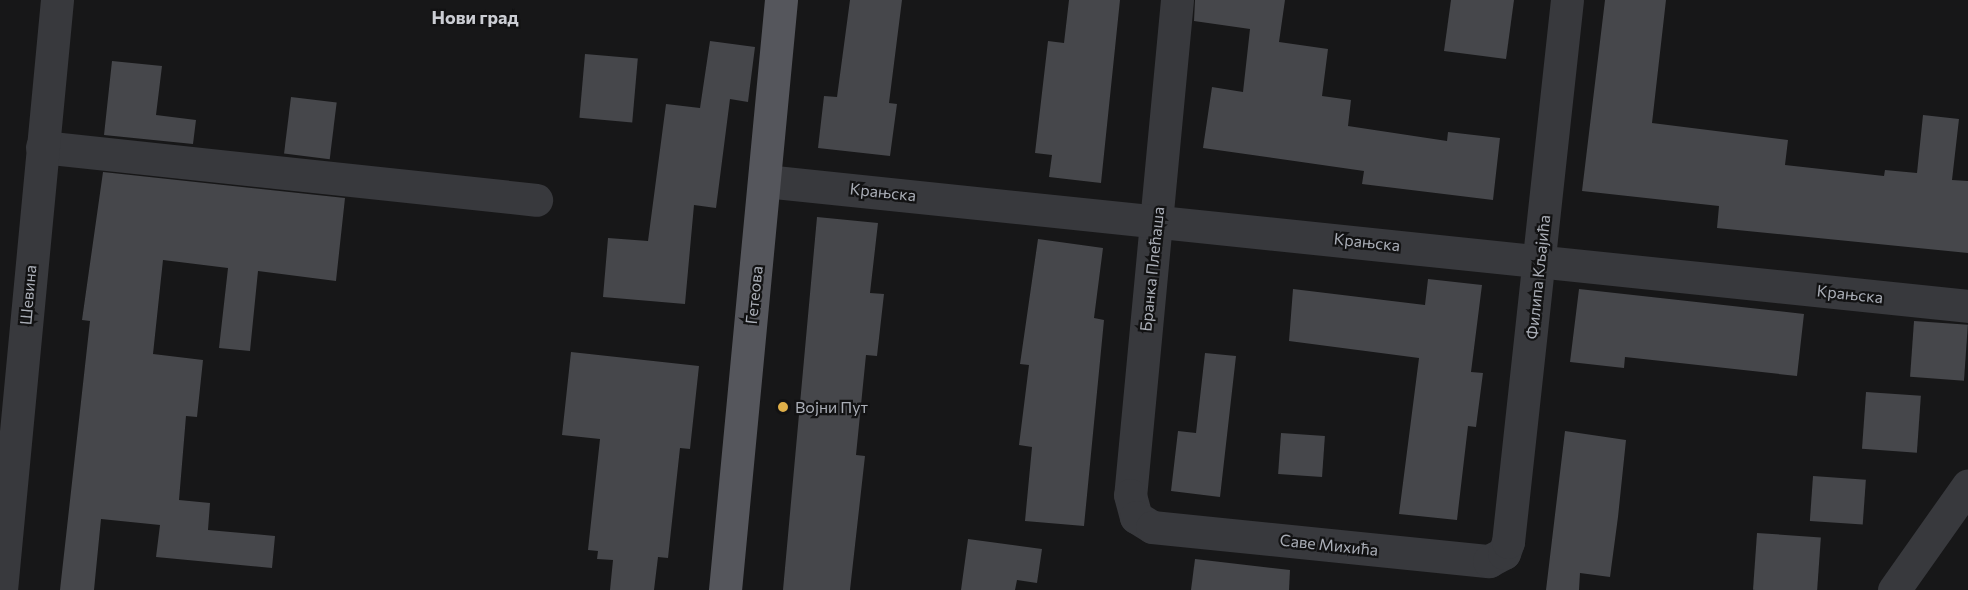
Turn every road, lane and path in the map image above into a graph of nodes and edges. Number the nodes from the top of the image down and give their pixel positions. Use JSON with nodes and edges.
{"nodes":[{"id":1,"x":57,"y":0,"type":"edge"},
{"id":2,"x":782,"y":0,"type":"edge"},
{"id":3,"x":1177,"y":0,"type":"edge"},
{"id":4,"x":1567,"y":0,"type":"edge"},
{"id":5,"x":42,"y":147,"type":"junction"},
{"id":6,"x":765,"y":181,"type":"junction"},
{"id":7,"x":536,"y":200,"type":"dead end"},
{"id":8,"x":1157,"y":219,"type":"junction"},
{"id":9,"x":1540,"y":262,"type":"junction"},
{"id":10,"x":1968,"y":306,"type":"edge"},
{"id":11,"x":1968,"y":485,"type":"edge"},
{"id":12,"x":1152,"y":527,"type":"joint"},
{"id":13,"x":1504,"y":553,"type":"joint"},
{"id":14,"x":1,"y":590,"type":"edge"},
{"id":15,"x":725,"y":590,"type":"edge"},
{"id":16,"x":1894,"y":590,"type":"edge"}],
"edges":[{"from":1,"to":5,"type":"street","name":"Шевина"},
{"from":2,"to":6,"type":"main road","name":"Гетеова"},
{"from":3,"to":8,"type":"street","name":"Бранка Плећаша"},
{"from":4,"to":9,"type":"street","name":"Филипа Кљајића"},
{"from":5,"to":7,"type":"street"},
{"from":5,"to":14,"type":"street","name":"Шевина"},
{"from":6,"to":8,"type":"street","name":"Крањска"},
{"from":6,"to":15,"type":"main road","name":"Гетеова"},
{"from":8,"to":9,"type":"street","name":"Крањска"},
{"from":8,"to":12,"type":"street","name":"Бранка Плећаша"},
{"from":9,"to":10,"type":"street","name":"Крањска"},
{"from":9,"to":13,"type":"street","name":"Филипа Кљајића"},
{"from":11,"to":16,"type":"street"},
{"from":12,"to":13,"type":"street","name":"Саве Михића"}]}
